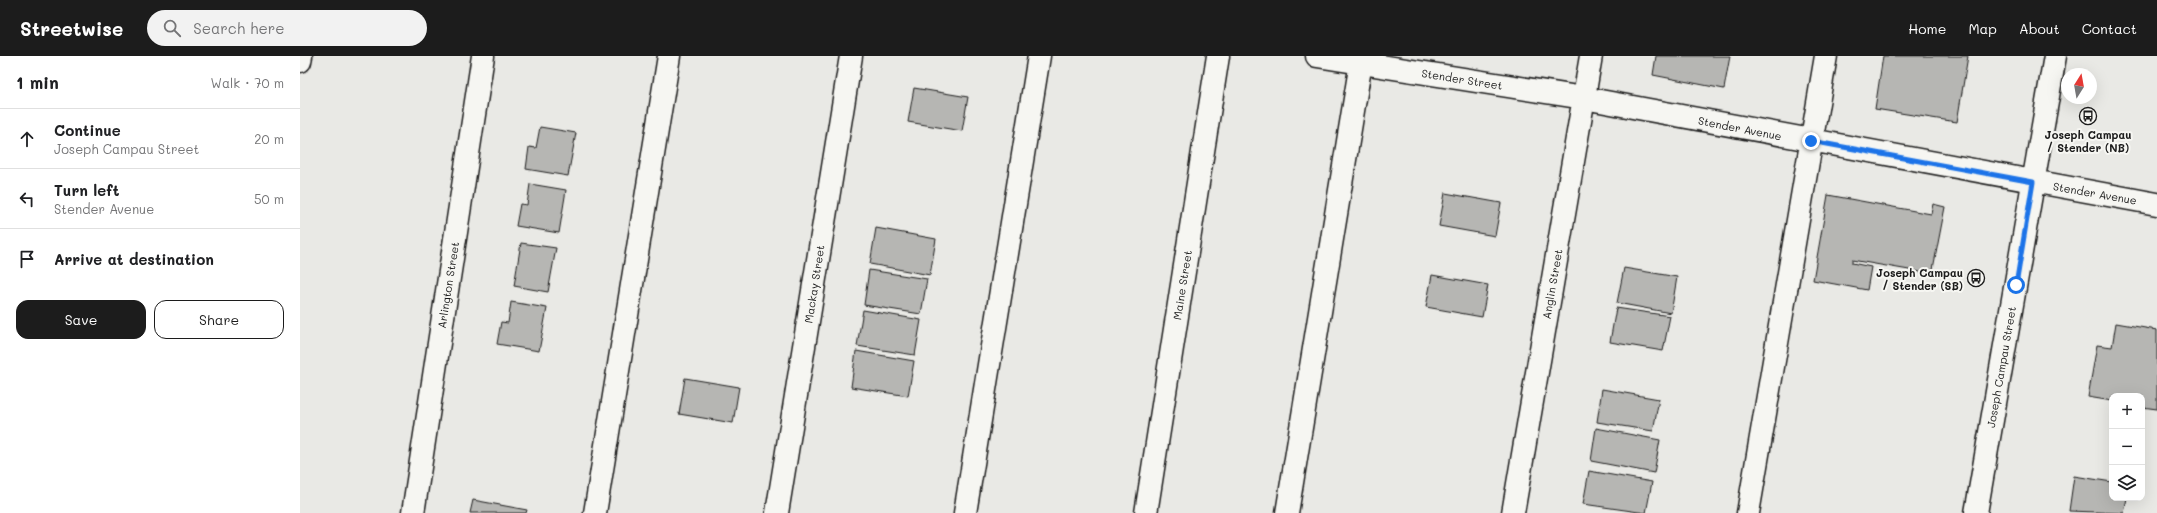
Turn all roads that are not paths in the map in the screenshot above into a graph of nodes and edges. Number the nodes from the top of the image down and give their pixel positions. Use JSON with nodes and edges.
{"nodes":[{"id":1,"x":301,"y":56,"type":"edge"},
{"id":2,"x":483,"y":56,"type":"edge"},
{"id":3,"x":669,"y":56,"type":"edge"},
{"id":4,"x":851,"y":56,"type":"edge"},
{"id":5,"x":1039,"y":56,"type":"edge"},
{"id":6,"x":1218,"y":56,"type":"edge"},
{"id":7,"x":1317,"y":56,"type":"edge"},
{"id":8,"x":1591,"y":56,"type":"edge"},
{"id":9,"x":1826,"y":56,"type":"edge"},
{"id":10,"x":2055,"y":56,"type":"edge"},
{"id":11,"x":1361,"y":59,"type":"edge"},
{"id":12,"x":300,"y":60,"type":"edge"},
{"id":13,"x":1584,"y":98,"type":"junction"},
{"id":14,"x":1811,"y":141,"type":"junction"},
{"id":15,"x":2033,"y":182,"type":"junction"},
{"id":16,"x":2157,"y":204,"type":"edge"},
{"id":17,"x":413,"y":513,"type":"edge"},
{"id":18,"x":595,"y":513,"type":"edge"},
{"id":19,"x":778,"y":513,"type":"edge"},
{"id":20,"x":965,"y":513,"type":"edge"},
{"id":21,"x":1146,"y":513,"type":"edge"},
{"id":22,"x":1287,"y":513,"type":"edge"},
{"id":23,"x":1513,"y":513,"type":"edge"},
{"id":24,"x":1748,"y":513,"type":"edge"},
{"id":25,"x":1976,"y":513,"type":"edge"}],
"edges":[{"from":1,"to":12,"type":"street"},
{"from":2,"to":17,"type":"street","name":"Arlington Street"},
{"from":3,"to":18,"type":"street"},
{"from":4,"to":19,"type":"street","name":"Mackay Street"},
{"from":5,"to":20,"type":"street"},
{"from":6,"to":21,"type":"street","name":"Maine Street"},
{"from":7,"to":11,"type":"street","name":"Stender Street"},
{"from":8,"to":13,"type":"street","name":"Anglin Street"},
{"from":9,"to":14,"type":"street"},
{"from":10,"to":15,"type":"street","name":"Joseph Campau Street"},
{"from":11,"to":13,"type":"street","name":"Stender Street"},
{"from":11,"to":22,"type":"street"},
{"from":13,"to":14,"type":"street","name":"Stender Avenue"},
{"from":13,"to":23,"type":"street","name":"Anglin Street"},
{"from":14,"to":15,"type":"street","name":"Stender Avenue"},
{"from":14,"to":24,"type":"street"},
{"from":15,"to":16,"type":"street","name":"Stender Avenue"},
{"from":15,"to":25,"type":"street","name":"Joseph Campau Street"}]}
